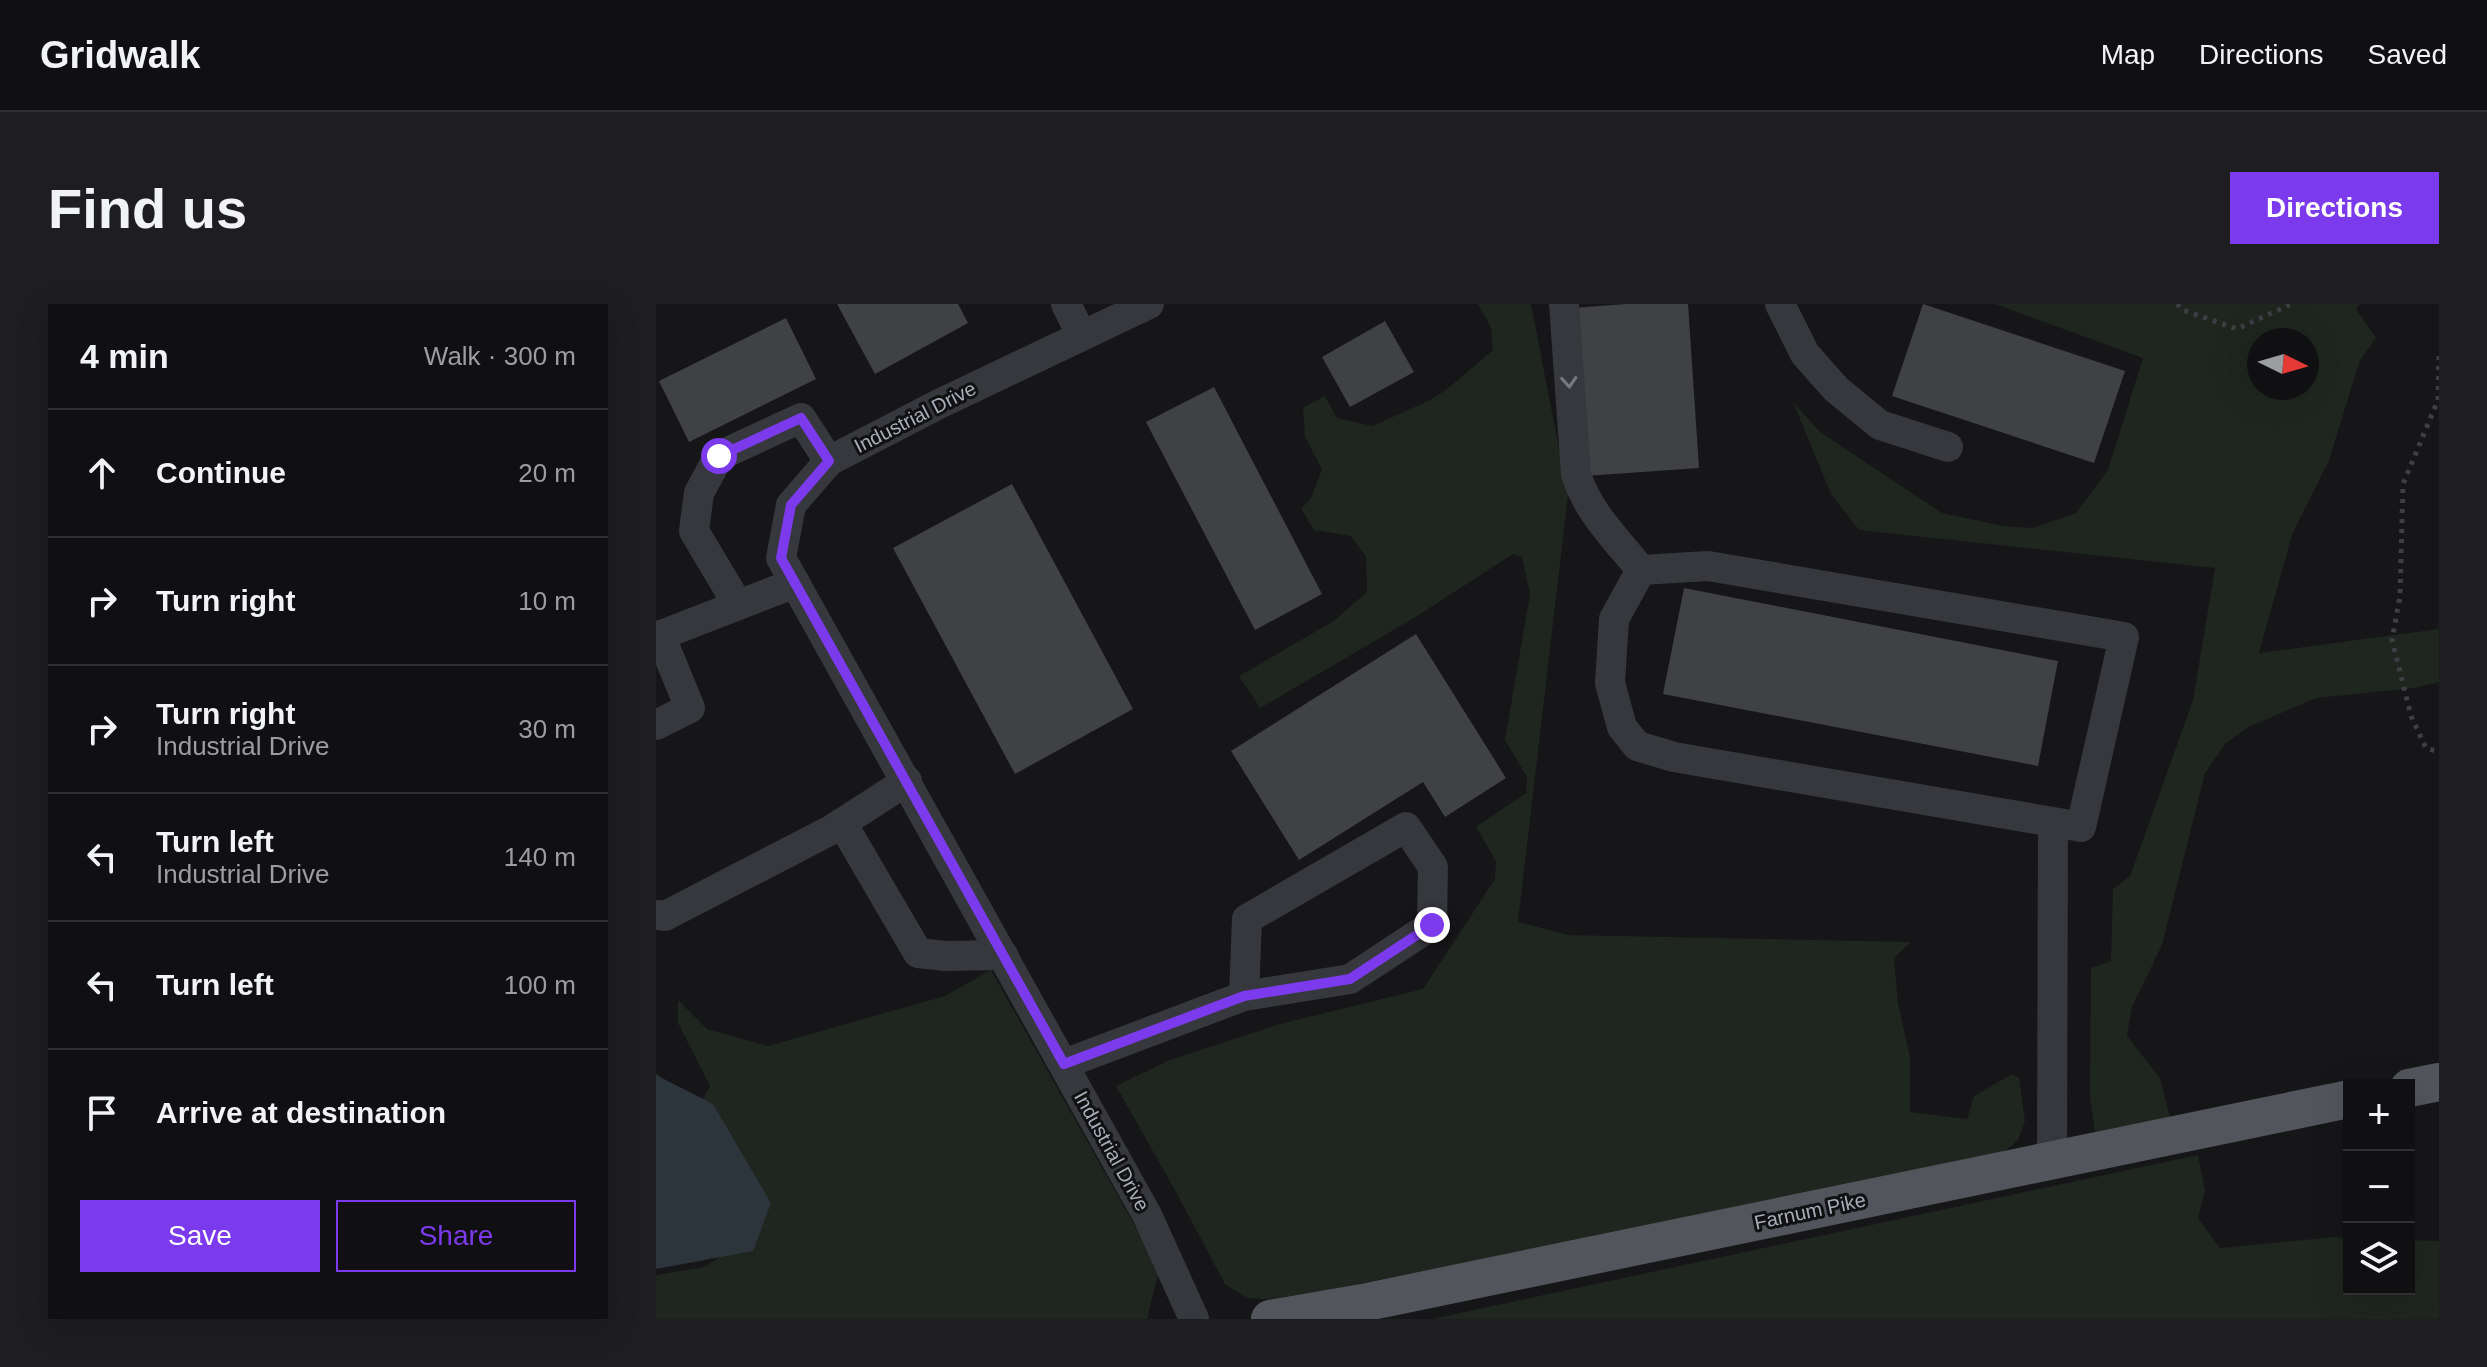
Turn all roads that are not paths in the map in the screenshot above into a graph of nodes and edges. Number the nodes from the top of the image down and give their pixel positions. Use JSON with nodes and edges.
{"nodes":[{"id":1,"x":1066,"y":304,"type":"edge"},
{"id":2,"x":1149,"y":304,"type":"edge"},
{"id":3,"x":1564,"y":304,"type":"edge"},
{"id":4,"x":1780,"y":304,"type":"edge"},
{"id":5,"x":1082,"y":336,"type":"junction"},
{"id":6,"x":1948,"y":447,"type":"dead end"},
{"id":7,"x":829,"y":461,"type":"junction"},
{"id":8,"x":1641,"y":570,"type":"junction"},
{"id":9,"x":795,"y":583,"type":"junction"},
{"id":10,"x":738,"y":605,"type":"junction"},
{"id":11,"x":658,"y":636,"type":"edge"},
{"id":12,"x":656,"y":725,"type":"edge"},
{"id":13,"x":907,"y":781,"type":"junction"},
{"id":14,"x":2053,"y":822,"type":"junction"},
{"id":15,"x":842,"y":823,"type":"junction"},
{"id":16,"x":656,"y":915,"type":"edge"},
{"id":17,"x":1003,"y":955,"type":"junction"},
{"id":18,"x":1244,"y":996,"type":"junction"},
{"id":19,"x":1064,"y":1064,"type":"junction"},
{"id":20,"x":2439,"y":1082,"type":"edge"},
{"id":21,"x":2415,"y":1087,"type":"edge"},
{"id":22,"x":2343,"y":1100,"type":"edge"},
{"id":23,"x":2052,"y":1160,"type":"junction"},
{"id":24,"x":1194,"y":1319,"type":"edge"},
{"id":25,"x":1270,"y":1319,"type":"edge"}],
"edges":[{"from":1,"to":5,"type":"street"},
{"from":2,"to":5,"type":"street","name":"Industrial Drive"},
{"from":3,"to":8,"type":"street","one_way":true},
{"from":4,"to":6,"type":"street"},
{"from":5,"to":7,"type":"street","name":"Industrial Drive"},
{"from":7,"to":9,"type":"street","name":"Industrial Drive"},
{"from":7,"to":10,"type":"street"},
{"from":8,"to":14,"type":"street"},
{"from":8,"to":14,"type":"street"},
{"from":9,"to":10,"type":"street"},
{"from":9,"to":13,"type":"street","name":"Industrial Drive"},
{"from":10,"to":11,"type":"street"},
{"from":11,"to":12,"type":"street"},
{"from":13,"to":15,"type":"street"},
{"from":13,"to":17,"type":"street","name":"Industrial Drive"},
{"from":14,"to":23,"type":"street"},
{"from":15,"to":16,"type":"street"},
{"from":15,"to":17,"type":"street"},
{"from":17,"to":19,"type":"street","name":"Industrial Drive"},
{"from":18,"to":18,"type":"street"},
{"from":18,"to":19,"type":"street"},
{"from":19,"to":24,"type":"street","name":"Industrial Drive"},
{"from":20,"to":21,"type":"main road"},
{"from":22,"to":23,"type":"main road","name":"Farnum Pike"},
{"from":23,"to":25,"type":"main road","name":"Farnum Pike"}]}
